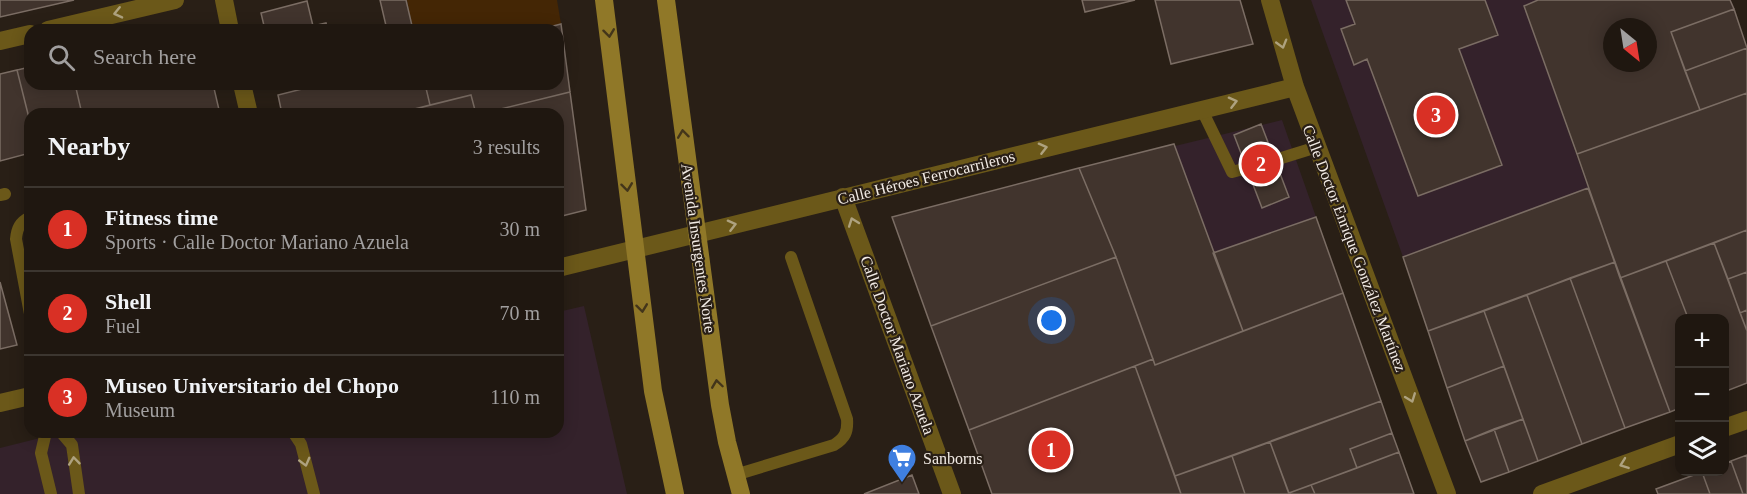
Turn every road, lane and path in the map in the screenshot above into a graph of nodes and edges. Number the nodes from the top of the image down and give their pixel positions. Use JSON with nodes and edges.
{"nodes":[{"id":1,"x":175,"y":0,"type":"edge"},
{"id":2,"x":224,"y":0,"type":"edge"},
{"id":3,"x":604,"y":0,"type":"edge"},
{"id":4,"x":666,"y":0,"type":"edge"},
{"id":5,"x":1270,"y":0,"type":"edge"},
{"id":6,"x":73,"y":24,"type":"edge"},
{"id":7,"x":229,"y":24,"type":"edge"},
{"id":8,"x":24,"y":35,"type":"edge"},
{"id":9,"x":0,"y":41,"type":"edge"},
{"id":10,"x":1295,"y":87,"type":"junction"},
{"id":11,"x":243,"y":90,"type":"edge"},
{"id":12,"x":248,"y":108,"type":"edge"},
{"id":13,"x":1202,"y":110,"type":"junction"},
{"id":14,"x":1317,"y":147,"type":"junction"},
{"id":15,"x":1275,"y":160,"type":"dead end"},
{"id":16,"x":1247,"y":168,"type":"dead end"},
{"id":17,"x":843,"y":197,"type":"junction"},
{"id":18,"x":24,"y":220,"type":"edge"},
{"id":19,"x":696,"y":234,"type":"junction"},
{"id":20,"x":634,"y":250,"type":"junction"},
{"id":21,"x":791,"y":257,"type":"dead end"},
{"id":22,"x":564,"y":267,"type":"edge"},
{"id":23,"x":24,"y":282,"type":"edge"},
{"id":24,"x":24,"y":397,"type":"edge"},
{"id":25,"x":0,"y":403,"type":"edge"},
{"id":26,"x":1747,"y":420,"type":"edge"},
{"id":27,"x":1729,"y":427,"type":"edge"},
{"id":28,"x":45,"y":438,"type":"edge"},
{"id":29,"x":66,"y":438,"type":"edge"},
{"id":30,"x":297,"y":438,"type":"edge"},
{"id":31,"x":1675,"y":446,"type":"edge"},
{"id":32,"x":735,"y":475,"type":"junction"},
{"id":33,"x":51,"y":494,"type":"edge"},
{"id":34,"x":78,"y":494,"type":"edge"},
{"id":35,"x":314,"y":494,"type":"edge"},
{"id":36,"x":675,"y":494,"type":"edge"},
{"id":37,"x":741,"y":494,"type":"edge"},
{"id":38,"x":952,"y":494,"type":"edge"},
{"id":39,"x":1447,"y":494,"type":"edge"},
{"id":40,"x":1542,"y":494,"type":"edge"}],
"edges":[{"from":1,"to":6,"type":"street","one_way":true},
{"from":2,"to":7,"type":"street"},
{"from":3,"to":20,"type":"main road","one_way":true},
{"from":19,"to":4,"type":"main road","name":"Avenida Insurgentes Norte","one_way":true},
{"from":5,"to":10,"type":"street","name":"Calle Doctor Enrique González Martínez","one_way":true},
{"from":8,"to":9,"type":"street"},
{"from":13,"to":10,"type":"street","name":"Calle Héroes Ferrocarrileros","one_way":true},
{"from":10,"to":14,"type":"street","name":"Calle Doctor Enrique González Martínez"},
{"from":11,"to":12,"type":"street"},
{"from":13,"to":16,"type":"lane"},
{"from":17,"to":13,"type":"street","name":"Calle Héroes Ferrocarrileros","one_way":true},
{"from":14,"to":15,"type":"lane"},
{"from":14,"to":39,"type":"street","name":"Calle Doctor Enrique González Martínez","one_way":true},
{"from":19,"to":17,"type":"street","name":"Calle Héroes Ferrocarrileros","one_way":true},
{"from":38,"to":17,"type":"street","name":"Calle Doctor Mariano Azuela","one_way":true},
{"from":18,"to":23,"type":"lane"},
{"from":19,"to":20,"type":"street","name":"Calle Héroes Ferrocarrileros"},
{"from":32,"to":19,"type":"main road","name":"Avenida Insurgentes Norte","one_way":true},
{"from":20,"to":22,"type":"street","name":"Calle Héroes Ferrocarrileros"},
{"from":20,"to":36,"type":"main road","one_way":true},
{"from":21,"to":32,"type":"lane"},
{"from":24,"to":25,"type":"street"},
{"from":26,"to":27,"type":"street"},
{"from":28,"to":33,"type":"lane"},
{"from":34,"to":29,"type":"lane","one_way":true},
{"from":30,"to":35,"type":"lane","one_way":true},
{"from":31,"to":40,"type":"street","one_way":true},
{"from":32,"to":37,"type":"main road","name":"Avenida Insurgentes Norte"}]}
